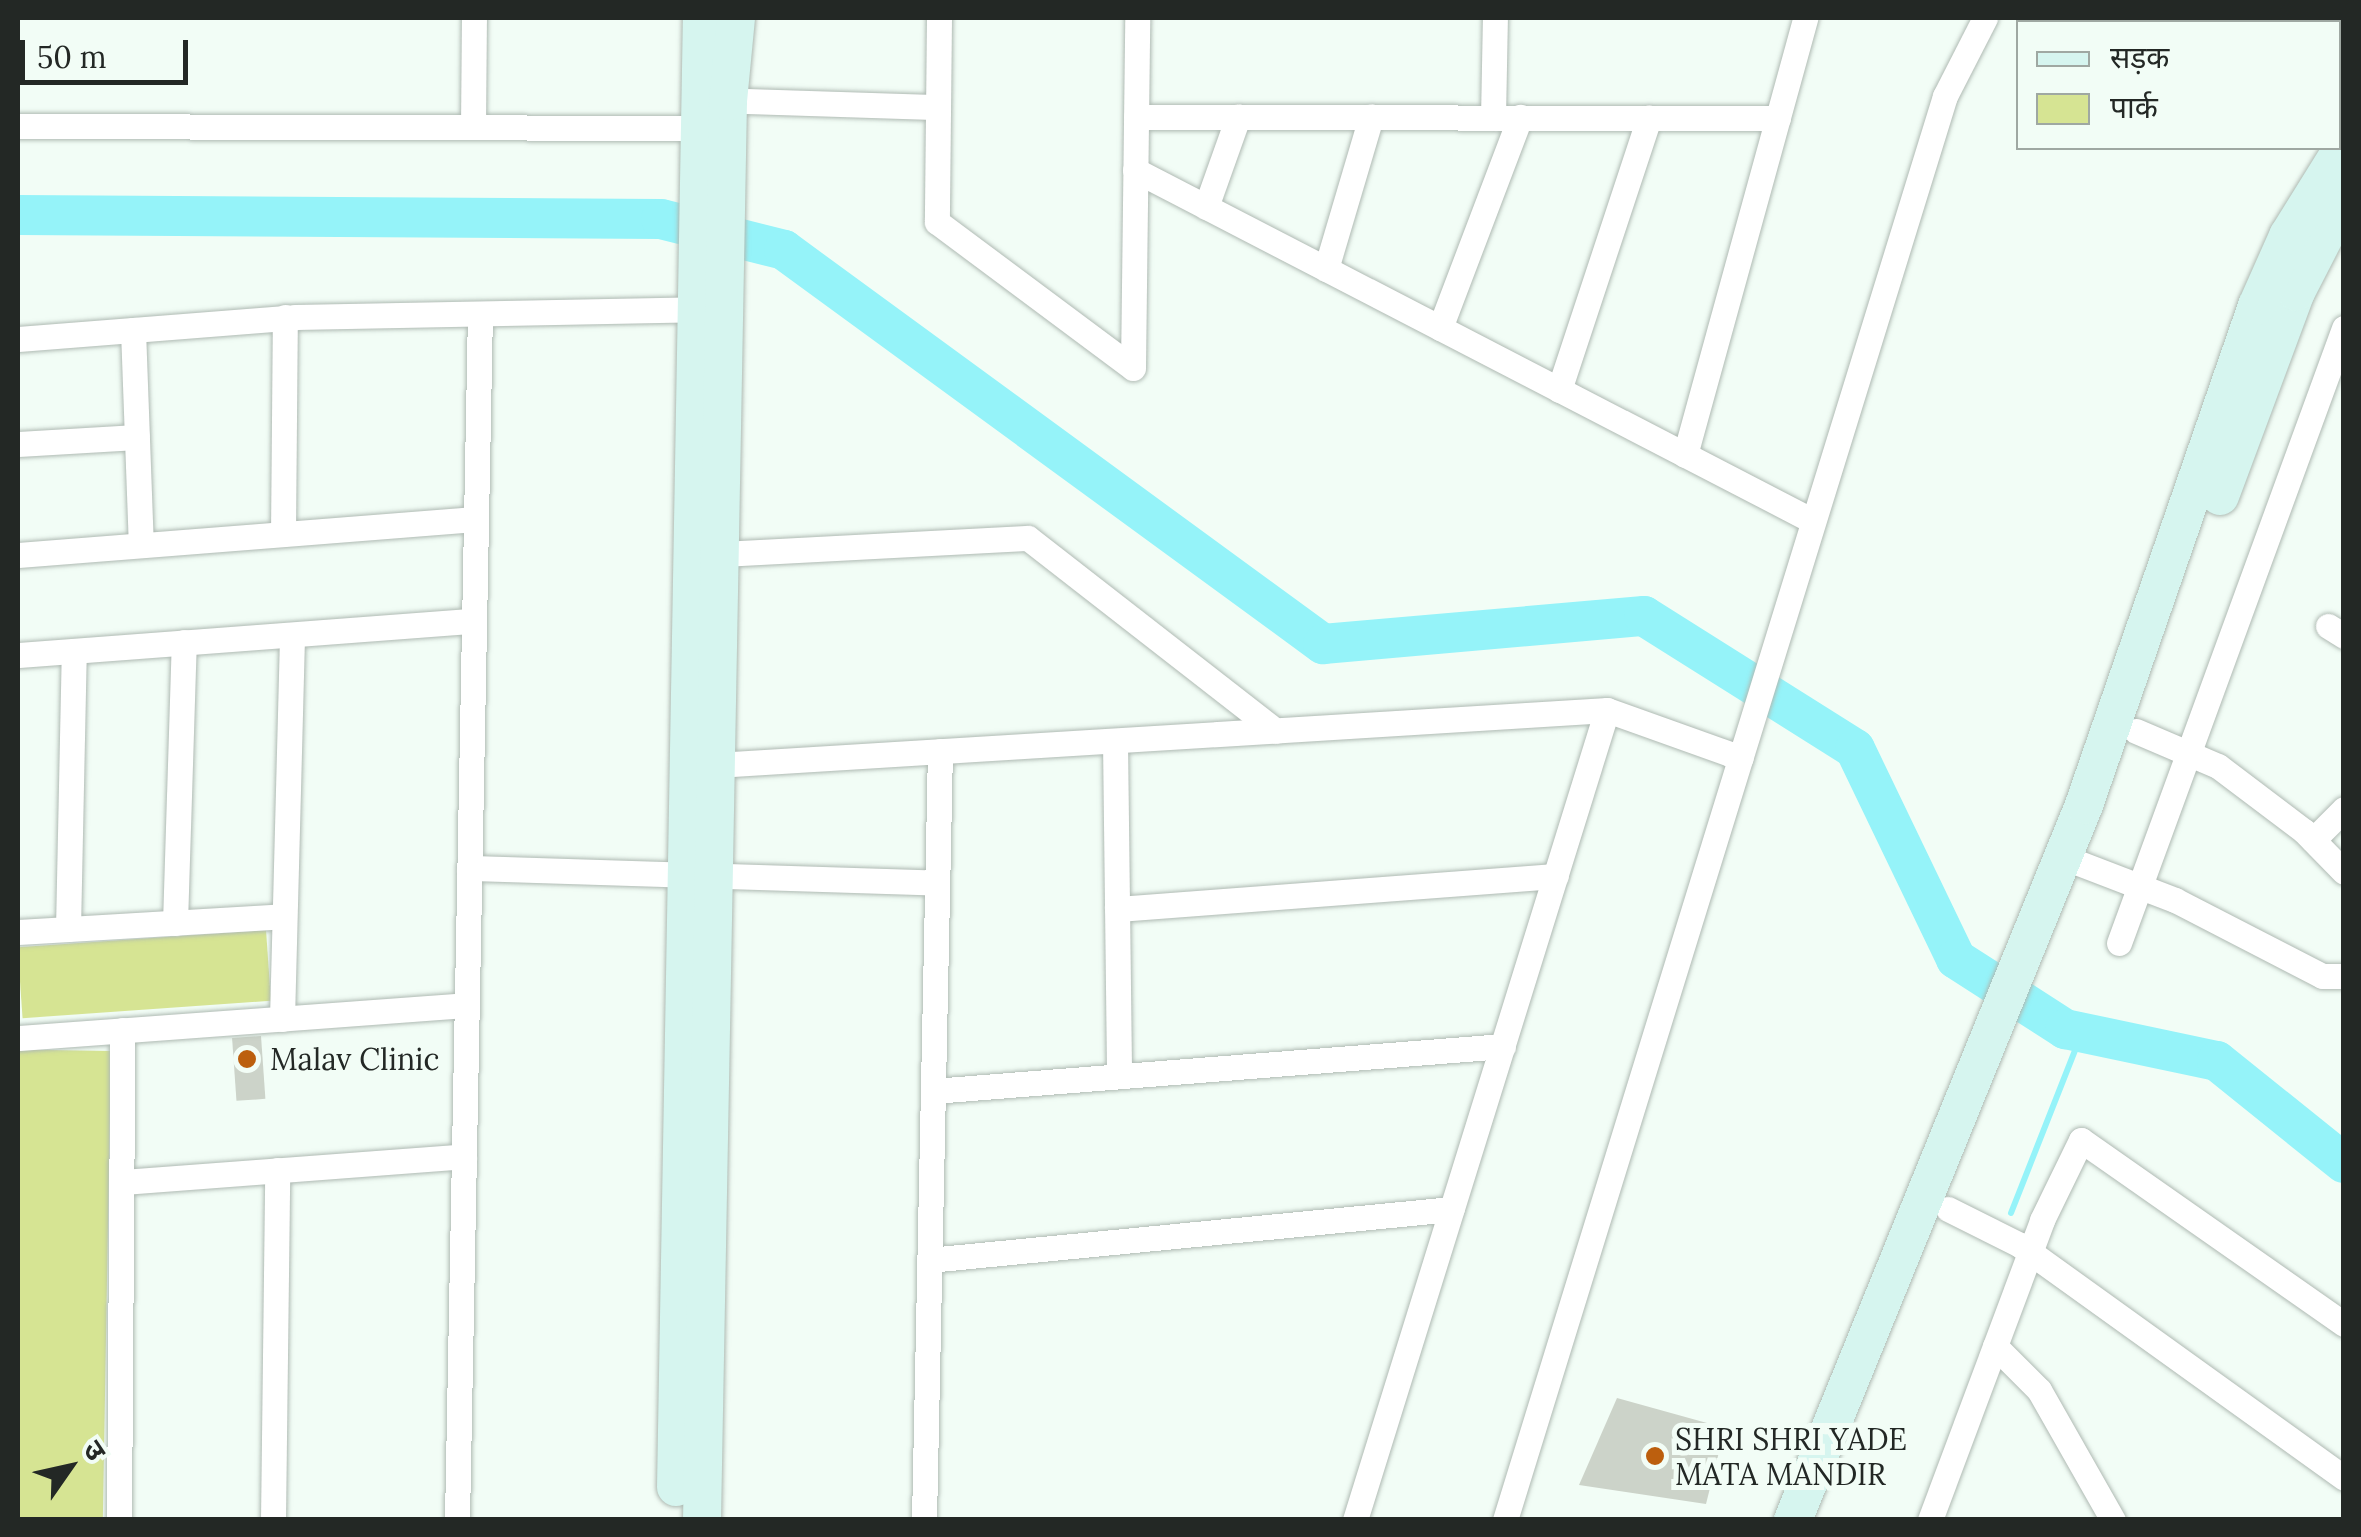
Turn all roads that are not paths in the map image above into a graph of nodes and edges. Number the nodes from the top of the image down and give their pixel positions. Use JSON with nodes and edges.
{"nodes":[{"id":1,"x":474,"y":18,"type":"edge"},
{"id":2,"x":702,"y":18,"type":"edge"},
{"id":3,"x":736,"y":18,"type":"edge"},
{"id":4,"x":939,"y":18,"type":"edge"},
{"id":5,"x":1136,"y":18,"type":"edge"},
{"id":6,"x":1495,"y":18,"type":"edge"},
{"id":7,"x":1805,"y":18,"type":"edge"},
{"id":8,"x":1985,"y":18,"type":"edge"},
{"id":9,"x":937,"y":107,"type":"junction"},
{"id":10,"x":1136,"y":117,"type":"junction"},
{"id":11,"x":1238,"y":117,"type":"junction"},
{"id":12,"x":1372,"y":117,"type":"junction"},
{"id":13,"x":1507,"y":118,"type":"junction"},
{"id":14,"x":1649,"y":118,"type":"junction"},
{"id":15,"x":1778,"y":118,"type":"junction"},
{"id":16,"x":714,"y":125,"type":"junction"},
{"id":17,"x":18,"y":126,"type":"edge"},
{"id":18,"x":473,"y":127,"type":"junction"},
{"id":19,"x":2344,"y":146,"type":"edge"},
{"id":20,"x":1135,"y":170,"type":"junction"},
{"id":21,"x":2344,"y":198,"type":"edge"},
{"id":22,"x":1206,"y":207,"type":"junction"},
{"id":23,"x":1326,"y":269,"type":"junction"},
{"id":24,"x":710,"y":302,"type":"junction"},
{"id":25,"x":480,"y":316,"type":"junction"},
{"id":26,"x":285,"y":317,"type":"junction"},
{"id":27,"x":1440,"y":328,"type":"junction"},
{"id":28,"x":2344,"y":328,"type":"edge"},
{"id":29,"x":132,"y":330,"type":"junction"},
{"id":30,"x":18,"y":339,"type":"edge"},
{"id":31,"x":1559,"y":390,"type":"junction"},
{"id":32,"x":137,"y":437,"type":"junction"},
{"id":33,"x":18,"y":444,"type":"edge"},
{"id":34,"x":1684,"y":454,"type":"junction"},
{"id":35,"x":476,"y":518,"type":"junction"},
{"id":36,"x":1813,"y":521,"type":"junction"},
{"id":37,"x":283,"y":534,"type":"junction"},
{"id":38,"x":141,"y":545,"type":"junction"},
{"id":39,"x":720,"y":554,"type":"junction"},
{"id":40,"x":18,"y":555,"type":"edge"},
{"id":41,"x":474,"y":621,"type":"junction"},
{"id":42,"x":292,"y":634,"type":"junction"},
{"id":43,"x":184,"y":642,"type":"junction"},
{"id":44,"x":74,"y":651,"type":"junction"},
{"id":45,"x":18,"y":655,"type":"edge"},
{"id":46,"x":1607,"y":710,"type":"junction"},
{"id":47,"x":1276,"y":730,"type":"junction"},
{"id":48,"x":2136,"y":731,"type":"junction"},
{"id":49,"x":1114,"y":740,"type":"junction"},
{"id":50,"x":940,"y":751,"type":"junction"},
{"id":51,"x":1743,"y":751,"type":"junction"},
{"id":52,"x":2186,"y":752,"type":"junction"},
{"id":53,"x":716,"y":765,"type":"junction"},
{"id":54,"x":2344,"y":809,"type":"edge"},
{"id":55,"x":2312,"y":840,"type":"junction"},
{"id":56,"x":2075,"y":861,"type":"junction"},
{"id":57,"x":469,"y":868,"type":"junction"},
{"id":58,"x":2344,"y":872,"type":"edge"},
{"id":59,"x":700,"y":876,"type":"junction"},
{"id":60,"x":1556,"y":876,"type":"junction"},
{"id":61,"x":937,"y":884,"type":"junction"},
{"id":62,"x":2139,"y":885,"type":"junction"},
{"id":63,"x":1117,"y":910,"type":"junction"},
{"id":64,"x":284,"y":916,"type":"junction"},
{"id":65,"x":175,"y":923,"type":"junction"},
{"id":66,"x":68,"y":930,"type":"junction"},
{"id":67,"x":18,"y":932,"type":"edge"},
{"id":68,"x":2119,"y":943,"type":"dead end"},
{"id":69,"x":2344,"y":976,"type":"edge"},
{"id":70,"x":467,"y":1006,"type":"junction"},
{"id":71,"x":282,"y":1019,"type":"junction"},
{"id":72,"x":122,"y":1030,"type":"junction"},
{"id":73,"x":18,"y":1038,"type":"edge"},
{"id":74,"x":1502,"y":1046,"type":"junction"},
{"id":75,"x":1990,"y":1072,"type":"junction"},
{"id":76,"x":1118,"y":1076,"type":"junction"},
{"id":77,"x":933,"y":1090,"type":"junction"},
{"id":78,"x":464,"y":1156,"type":"junction"},
{"id":79,"x":277,"y":1170,"type":"junction"},
{"id":80,"x":122,"y":1182,"type":"junction"},
{"id":81,"x":1452,"y":1209,"type":"junction"},
{"id":82,"x":1948,"y":1209,"type":"junction"},
{"id":83,"x":2029,"y":1253,"type":"junction"},
{"id":84,"x":929,"y":1260,"type":"junction"},
{"id":85,"x":2344,"y":1324,"type":"edge"},
{"id":86,"x":1995,"y":1346,"type":"junction"},
{"id":87,"x":2344,"y":1478,"type":"edge"},
{"id":88,"x":120,"y":1520,"type":"edge"},
{"id":89,"x":273,"y":1520,"type":"edge"},
{"id":90,"x":457,"y":1520,"type":"edge"},
{"id":91,"x":676,"y":1520,"type":"edge"},
{"id":92,"x":702,"y":1520,"type":"edge"},
{"id":93,"x":924,"y":1520,"type":"edge"},
{"id":94,"x":1355,"y":1520,"type":"edge"},
{"id":95,"x":1505,"y":1520,"type":"edge"},
{"id":96,"x":1793,"y":1520,"type":"edge"},
{"id":97,"x":1821,"y":1520,"type":"edge"},
{"id":98,"x":1930,"y":1520,"type":"edge"},
{"id":99,"x":2113,"y":1520,"type":"edge"}],
"edges":[{"from":1,"to":18,"type":"street"},
{"from":2,"to":16,"type":"street"},
{"from":3,"to":16,"type":"street"},
{"from":4,"to":9,"type":"street"},
{"from":5,"to":10,"type":"street"},
{"from":6,"to":13,"type":"street"},
{"from":7,"to":15,"type":"street"},
{"from":8,"to":36,"type":"street"},
{"from":9,"to":16,"type":"street"},
{"from":9,"to":20,"type":"street"},
{"from":10,"to":11,"type":"street"},
{"from":10,"to":20,"type":"street"},
{"from":11,"to":12,"type":"street"},
{"from":11,"to":22,"type":"street"},
{"from":12,"to":13,"type":"street"},
{"from":12,"to":23,"type":"street"},
{"from":13,"to":14,"type":"street"},
{"from":13,"to":27,"type":"street"},
{"from":14,"to":15,"type":"street"},
{"from":14,"to":31,"type":"street"},
{"from":15,"to":34,"type":"street"},
{"from":16,"to":18,"type":"street"},
{"from":16,"to":24,"type":"street"},
{"from":17,"to":18,"type":"street"},
{"from":19,"to":56,"type":"street"},
{"from":20,"to":22,"type":"street"},
{"from":21,"to":48,"type":"street"},
{"from":22,"to":23,"type":"street"},
{"from":23,"to":27,"type":"street"},
{"from":24,"to":25,"type":"street"},
{"from":24,"to":39,"type":"street"},
{"from":24,"to":59,"type":"street"},
{"from":25,"to":26,"type":"street"},
{"from":25,"to":35,"type":"street"},
{"from":26,"to":29,"type":"street"},
{"from":26,"to":37,"type":"street"},
{"from":27,"to":31,"type":"street"},
{"from":28,"to":52,"type":"street"},
{"from":29,"to":30,"type":"street"},
{"from":29,"to":32,"type":"street"},
{"from":31,"to":34,"type":"street"},
{"from":32,"to":33,"type":"street"},
{"from":32,"to":38,"type":"street"},
{"from":34,"to":36,"type":"street"},
{"from":35,"to":37,"type":"street"},
{"from":35,"to":41,"type":"street"},
{"from":36,"to":51,"type":"street"},
{"from":37,"to":38,"type":"street"},
{"from":38,"to":40,"type":"street"},
{"from":39,"to":47,"type":"street"},
{"from":39,"to":53,"type":"street"},
{"from":41,"to":42,"type":"street"},
{"from":41,"to":57,"type":"street"},
{"from":42,"to":43,"type":"street"},
{"from":42,"to":64,"type":"street"},
{"from":43,"to":44,"type":"street"},
{"from":43,"to":65,"type":"street"},
{"from":44,"to":45,"type":"street"},
{"from":44,"to":66,"type":"street"},
{"from":46,"to":47,"type":"street"},
{"from":46,"to":51,"type":"street"},
{"from":46,"to":60,"type":"street"},
{"from":47,"to":49,"type":"street"},
{"from":48,"to":52,"type":"street"},
{"from":48,"to":56,"type":"street"},
{"from":49,"to":50,"type":"street"},
{"from":49,"to":63,"type":"street"},
{"from":50,"to":53,"type":"street"},
{"from":50,"to":61,"type":"street"},
{"from":51,"to":95,"type":"street"},
{"from":52,"to":55,"type":"street"},
{"from":52,"to":62,"type":"street"},
{"from":53,"to":59,"type":"street"},
{"from":54,"to":55,"type":"street"},
{"from":55,"to":58,"type":"street"},
{"from":56,"to":62,"type":"street"},
{"from":56,"to":75,"type":"street"},
{"from":57,"to":59,"type":"street"},
{"from":57,"to":70,"type":"street"},
{"from":59,"to":61,"type":"street"},
{"from":59,"to":91,"type":"street"},
{"from":59,"to":92,"type":"street"},
{"from":60,"to":63,"type":"street"},
{"from":60,"to":74,"type":"street"},
{"from":61,"to":77,"type":"street"},
{"from":62,"to":68,"type":"street"},
{"from":62,"to":69,"type":"street"},
{"from":63,"to":76,"type":"street"},
{"from":64,"to":65,"type":"street"},
{"from":64,"to":71,"type":"street"},
{"from":65,"to":66,"type":"street"},
{"from":66,"to":67,"type":"street"},
{"from":70,"to":71,"type":"street"},
{"from":70,"to":78,"type":"street"},
{"from":71,"to":72,"type":"street"},
{"from":72,"to":73,"type":"street"},
{"from":72,"to":80,"type":"street"},
{"from":74,"to":76,"type":"street"},
{"from":74,"to":81,"type":"street"},
{"from":75,"to":82,"type":"street"},
{"from":75,"to":96,"type":"street"},
{"from":76,"to":77,"type":"street"},
{"from":77,"to":84,"type":"street"},
{"from":78,"to":79,"type":"street"},
{"from":78,"to":90,"type":"street"},
{"from":79,"to":80,"type":"street"},
{"from":79,"to":89,"type":"street"},
{"from":80,"to":88,"type":"street"},
{"from":81,"to":84,"type":"street"},
{"from":81,"to":94,"type":"street"},
{"from":82,"to":83,"type":"street"},
{"from":82,"to":97,"type":"street"},
{"from":83,"to":85,"type":"street"},
{"from":83,"to":86,"type":"street"},
{"from":83,"to":87,"type":"street"},
{"from":84,"to":93,"type":"street"},
{"from":86,"to":98,"type":"street"},
{"from":86,"to":99,"type":"street"}]}
